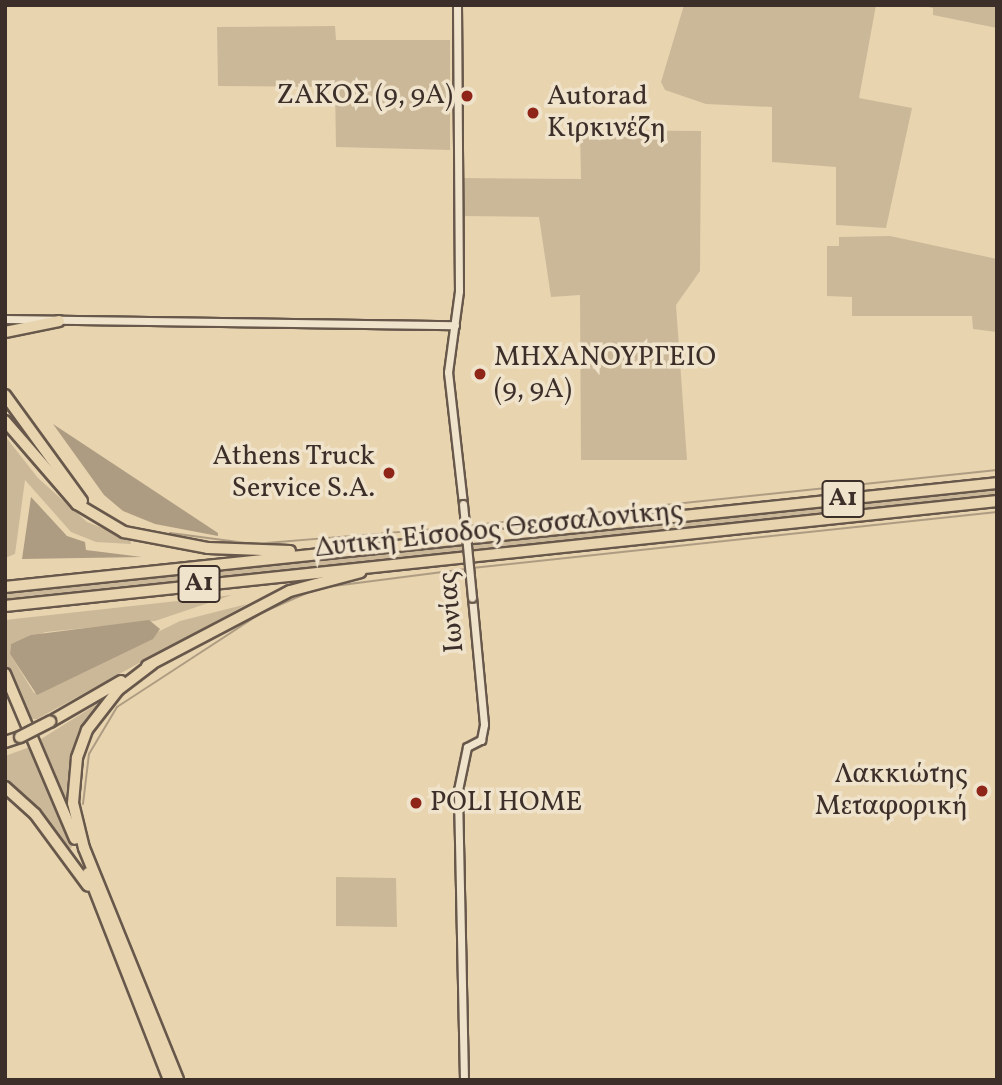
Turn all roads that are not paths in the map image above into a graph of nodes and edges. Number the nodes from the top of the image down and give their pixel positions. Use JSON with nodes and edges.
{"nodes":[{"id":1,"x":457,"y":5,"type":"edge"},
{"id":2,"x":5,"y":319,"type":"edge"},
{"id":3,"x":59,"y":321,"type":"junction"},
{"id":4,"x":455,"y":325,"type":"junction"},
{"id":5,"x":5,"y":332,"type":"edge"},
{"id":6,"x":5,"y":395,"type":"edge"},
{"id":7,"x":5,"y":421,"type":"edge"},
{"id":8,"x":997,"y":483,"type":"edge"},
{"id":9,"x":997,"y":501,"type":"edge"},
{"id":10,"x":92,"y":515,"type":"junction"},
{"id":11,"x":349,"y":551,"type":"junction"},
{"id":12,"x":392,"y":562,"type":"junction"},
{"id":13,"x":5,"y":587,"type":"edge"},
{"id":14,"x":5,"y":606,"type":"edge"},
{"id":15,"x":152,"y":664,"type":"junction"},
{"id":16,"x":5,"y":674,"type":"edge"},
{"id":17,"x":5,"y":742,"type":"edge"},
{"id":18,"x":5,"y":787,"type":"edge"},
{"id":19,"x":104,"y":918,"type":"junction"},
{"id":20,"x":169,"y":1080,"type":"edge"},
{"id":21,"x":178,"y":1080,"type":"edge"},
{"id":22,"x":464,"y":1080,"type":"edge"}],
"edges":[{"from":1,"to":4,"type":"street","name":"Ιωνίας"},
{"from":2,"to":3,"type":"street"},
{"from":3,"to":4,"type":"street"},
{"from":3,"to":5,"type":"highway"},
{"from":4,"to":22,"type":"street","name":"Ιωνίας","bridge":true},
{"from":6,"to":10,"type":"highway"},
{"from":7,"to":10,"type":"highway"},
{"from":8,"to":11,"type":"highway","name":"Δυτική Είσοδος Θεσσαλονίκης","number":"Α1"},
{"from":9,"to":12,"type":"highway","name":"Δυτική Είσοδος Θεσσαλονίκης","number":"Α1"},
{"from":10,"to":11,"type":"highway"},
{"from":11,"to":13,"type":"highway","name":"Δυτική Είσοδος Θεσσαλονίκης","number":"Α1"},
{"from":12,"to":14,"type":"highway","name":"Δυτική Είσοδος Θεσσαλονίκης","number":"Α1"},
{"from":12,"to":15,"type":"highway"},
{"from":15,"to":17,"type":"highway","bridge":true},
{"from":15,"to":21,"type":"highway"},
{"from":16,"to":19,"type":"highway"},
{"from":18,"to":19,"type":"highway"},
{"from":19,"to":20,"type":"highway"}]}
